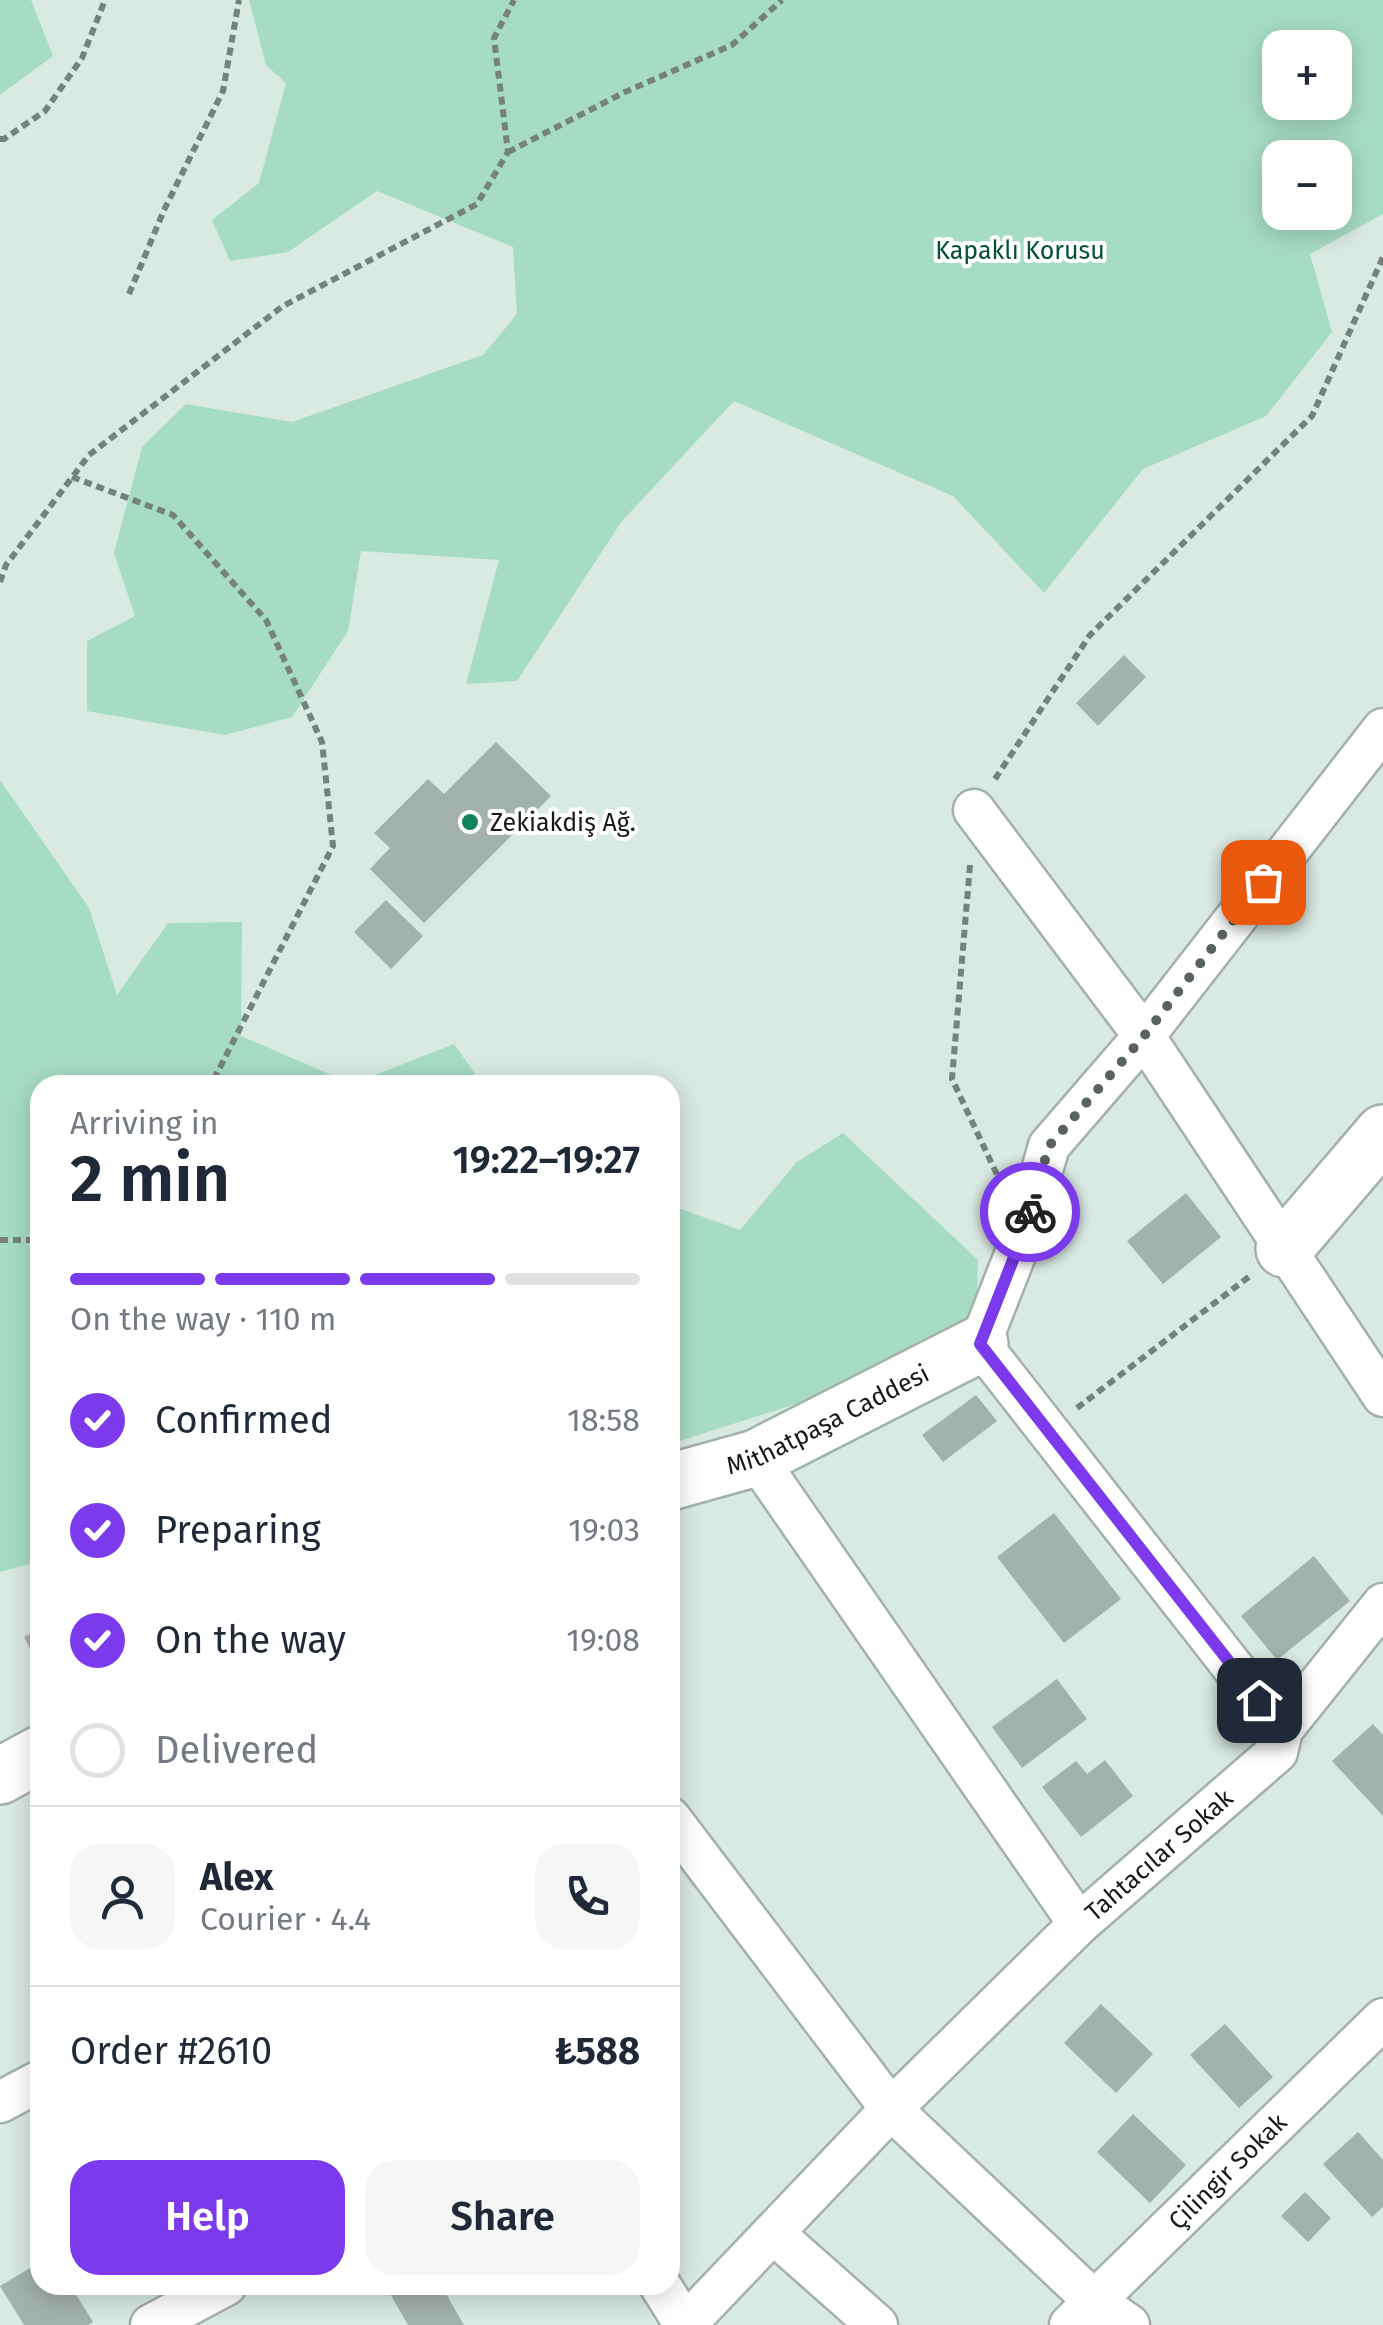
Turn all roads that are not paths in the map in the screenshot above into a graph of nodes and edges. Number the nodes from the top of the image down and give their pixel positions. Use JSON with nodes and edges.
{"nodes":[{"id":1,"x":1383,"y":729,"type":"edge"},
{"id":2,"x":974,"y":810,"type":"road end"},
{"id":3,"x":1144,"y":1036,"type":"junction"},
{"id":4,"x":1383,"y":1133,"type":"edge"},
{"id":5,"x":1284,"y":1249,"type":"junction"},
{"id":6,"x":980,"y":1344,"type":"junction"},
{"id":7,"x":1383,"y":1396,"type":"edge"},
{"id":8,"x":756,"y":1458,"type":"junction"},
{"id":9,"x":680,"y":1479,"type":"edge"},
{"id":10,"x":1383,"y":1604,"type":"edge"},
{"id":11,"x":1282,"y":1730,"type":"junction"},
{"id":12,"x":30,"y":1760,"type":"edge"},
{"id":13,"x":0,"y":1776,"type":"edge"},
{"id":14,"x":680,"y":1831,"type":"edge"},
{"id":15,"x":1079,"y":1924,"type":"junction"},
{"id":16,"x":1383,"y":2019,"type":"edge"},
{"id":17,"x":30,"y":2086,"type":"edge"},
{"id":18,"x":0,"y":2102,"type":"edge"},
{"id":19,"x":891,"y":2109,"type":"junction"},
{"id":20,"x":773,"y":2232,"type":"junction"},
{"id":21,"x":207,"y":2295,"type":"edge"},
{"id":22,"x":666,"y":2295,"type":"edge"},
{"id":23,"x":1082,"y":2313,"type":"edge"},
{"id":24,"x":150,"y":2325,"type":"edge"},
{"id":25,"x":685,"y":2325,"type":"edge"},
{"id":26,"x":877,"y":2325,"type":"edge"},
{"id":27,"x":1130,"y":2325,"type":"edge"}],
"edges":[{"from":1,"to":3,"type":"street"},
{"from":2,"to":3,"type":"street"},
{"from":3,"to":5,"type":"street"},
{"from":3,"to":6,"type":"street"},
{"from":4,"to":5,"type":"street"},
{"from":5,"to":7,"type":"street"},
{"from":6,"to":8,"type":"street","name":"Mithatpaşa Caddesi"},
{"from":6,"to":11,"type":"street"},
{"from":8,"to":9,"type":"street","name":"Mithatpaşa Caddesi"},
{"from":8,"to":15,"type":"street"},
{"from":10,"to":11,"type":"street","name":"Tahtacılar Sokak"},
{"from":11,"to":15,"type":"street","name":"Tahtacılar Sokak"},
{"from":12,"to":13,"type":"street"},
{"from":14,"to":19,"type":"street"},
{"from":15,"to":19,"type":"street","name":"Tahtacılar Sokak"},
{"from":16,"to":23,"type":"street","name":"Çilingir Sokak"},
{"from":17,"to":18,"type":"street"},
{"from":19,"to":20,"type":"street","name":"Tahtacılar Sokak"},
{"from":19,"to":23,"type":"street"},
{"from":20,"to":25,"type":"street","name":"Tahtacılar Sokak"},
{"from":20,"to":26,"type":"street"},
{"from":21,"to":24,"type":"street"},
{"from":22,"to":25,"type":"street"},
{"from":23,"to":27,"type":"street"}]}
